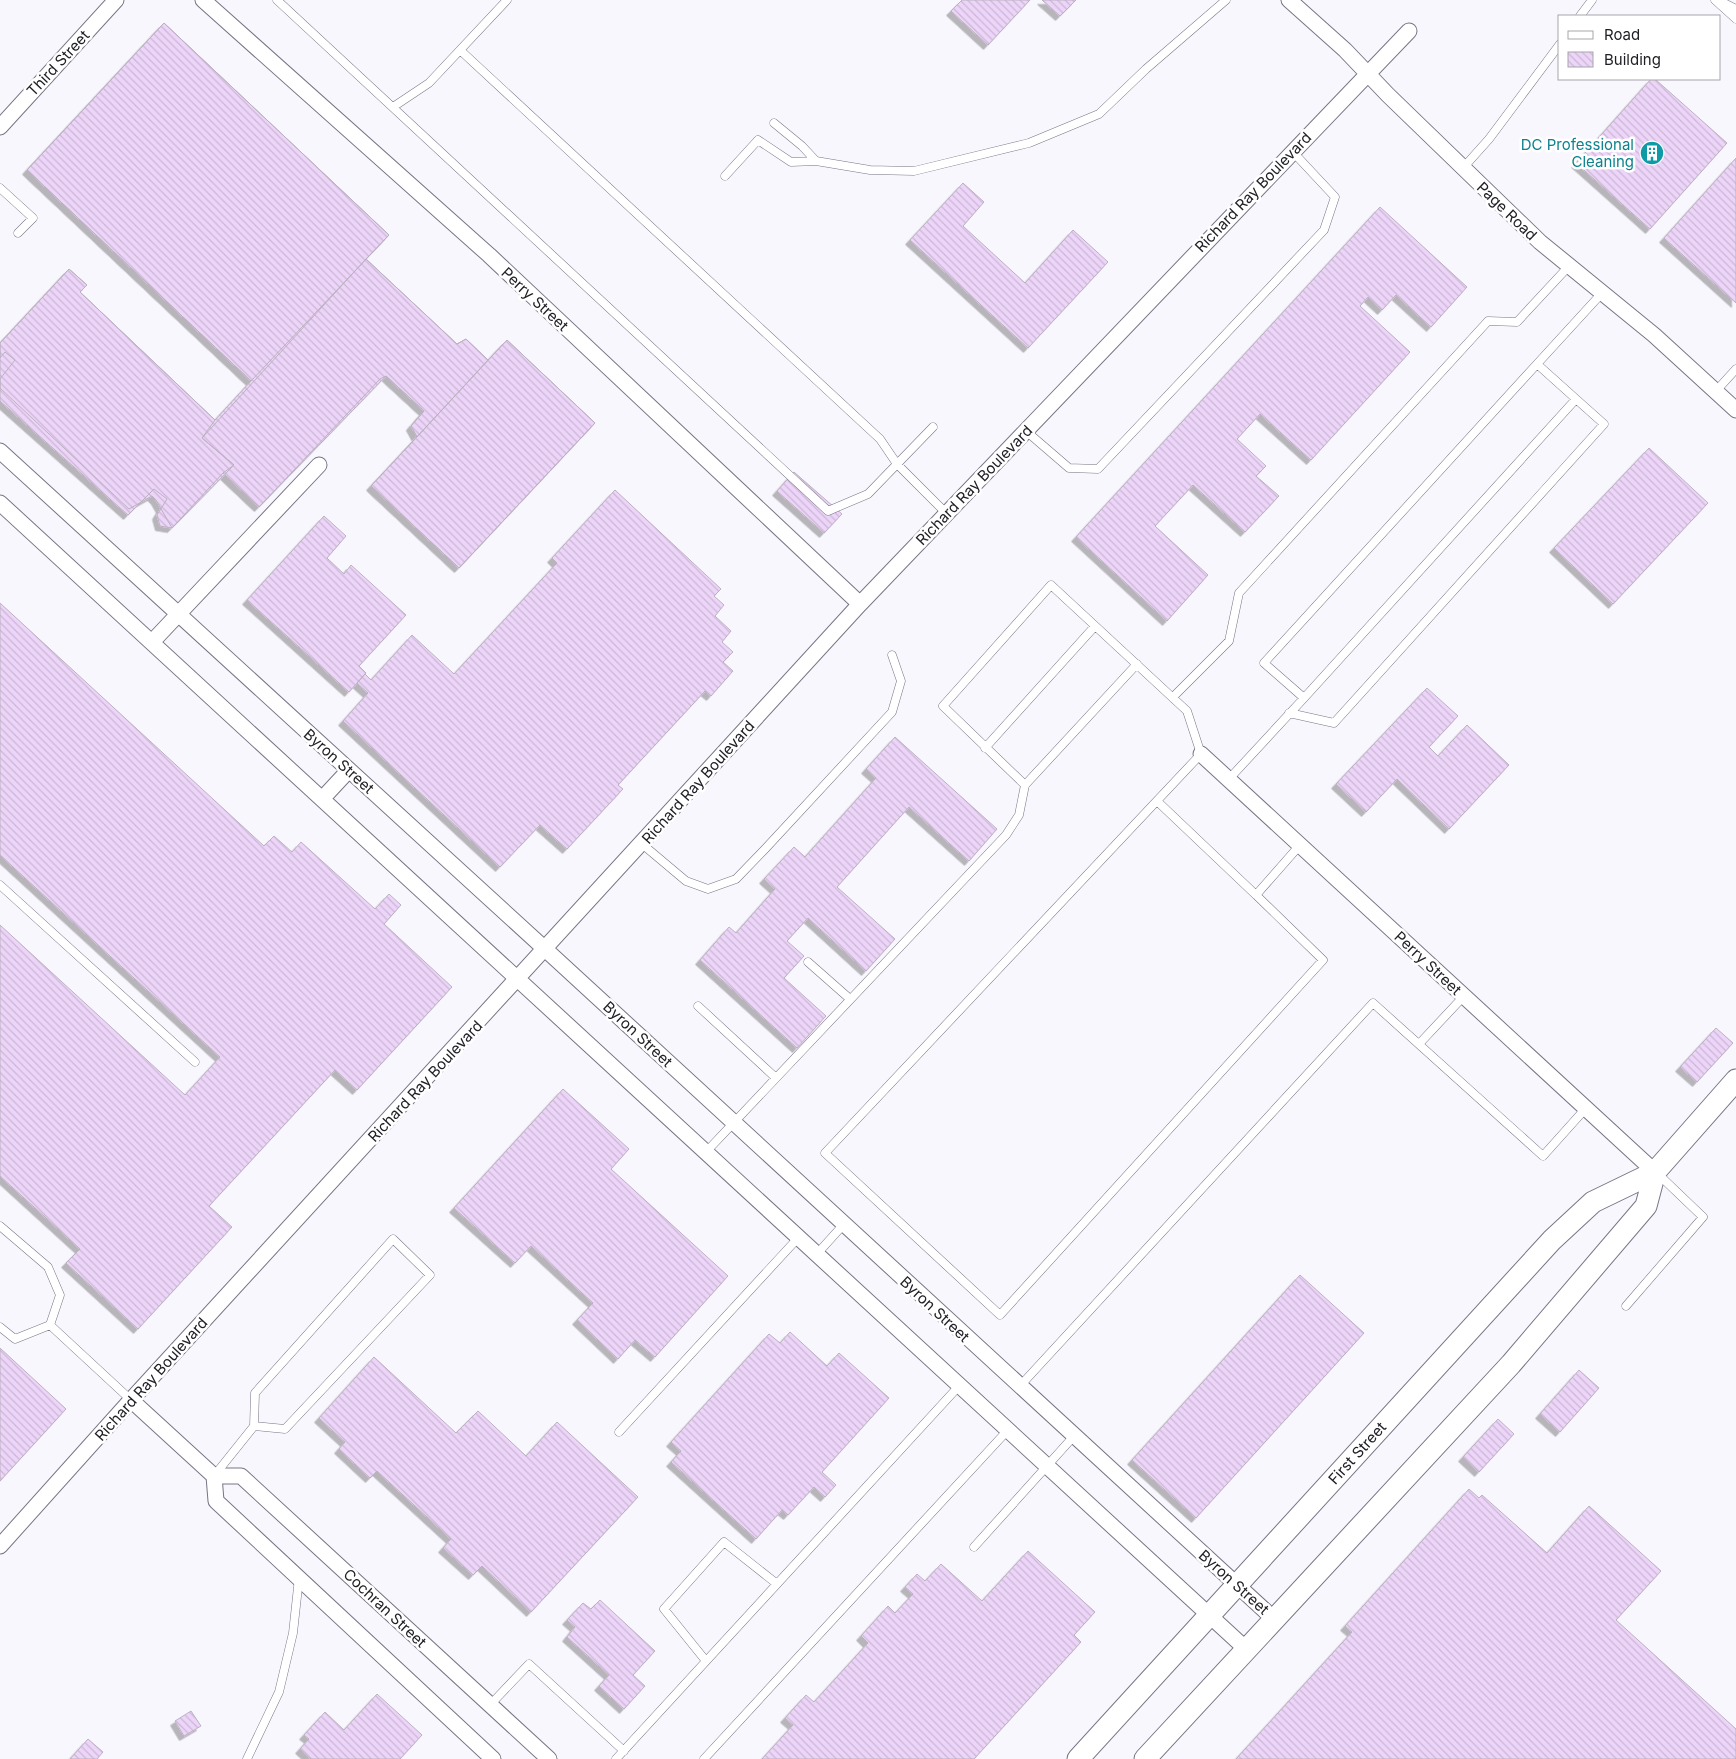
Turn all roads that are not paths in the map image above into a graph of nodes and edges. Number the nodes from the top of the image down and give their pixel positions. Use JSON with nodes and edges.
{"nodes":[{"id":1,"x":116,"y":0,"type":"edge"},
{"id":2,"x":203,"y":0,"type":"edge"},
{"id":3,"x":278,"y":0,"type":"edge"},
{"id":4,"x":507,"y":0,"type":"edge"},
{"id":5,"x":1226,"y":0,"type":"edge"},
{"id":6,"x":1289,"y":0,"type":"edge"},
{"id":7,"x":1592,"y":0,"type":"edge"},
{"id":8,"x":1716,"y":0,"type":"edge"},
{"id":9,"x":1736,"y":9,"type":"edge"},
{"id":10,"x":1581,"y":15,"type":"edge"},
{"id":11,"x":1736,"y":19,"type":"edge"},
{"id":12,"x":1409,"y":31,"type":"dead end"},
{"id":13,"x":1558,"y":47,"type":"edge"},
{"id":14,"x":460,"y":50,"type":"junction"},
{"id":15,"x":1369,"y":75,"type":"junction"},
{"id":16,"x":393,"y":107,"type":"junction"},
{"id":17,"x":774,"y":123,"type":"dead end"},
{"id":18,"x":0,"y":126,"type":"edge"},
{"id":19,"x":1292,"y":152,"type":"junction"},
{"id":20,"x":816,"y":161,"type":"junction"},
{"id":21,"x":1463,"y":168,"type":"junction"},
{"id":22,"x":725,"y":176,"type":"dead end"},
{"id":23,"x":0,"y":188,"type":"edge"},
{"id":24,"x":18,"y":233,"type":"dead end"},
{"id":25,"x":1569,"y":266,"type":"junction"},
{"id":26,"x":1602,"y":292,"type":"junction"},
{"id":27,"x":1536,"y":364,"type":"junction"},
{"id":28,"x":1736,"y":369,"type":"edge"},
{"id":29,"x":1716,"y":391,"type":"junction"},
{"id":30,"x":1576,"y":400,"type":"junction"},
{"id":31,"x":1736,"y":410,"type":"edge"},
{"id":32,"x":933,"y":427,"type":"dead end"},
{"id":33,"x":1026,"y":431,"type":"junction"},
{"id":34,"x":0,"y":451,"type":"edge"},
{"id":35,"x":897,"y":464,"type":"junction"},
{"id":36,"x":319,"y":465,"type":"dead end"},
{"id":37,"x":0,"y":503,"type":"edge"},
{"id":38,"x":947,"y":514,"type":"junction"},
{"id":39,"x":860,"y":604,"type":"junction"},
{"id":40,"x":179,"y":614,"type":"junction"},
{"id":41,"x":1095,"y":626,"type":"junction"},
{"id":42,"x":152,"y":642,"type":"junction"},
{"id":43,"x":892,"y":655,"type":"dead end"},
{"id":44,"x":1137,"y":664,"type":"junction"},
{"id":45,"x":1173,"y":697,"type":"junction"},
{"id":46,"x":1304,"y":698,"type":"junction"},
{"id":47,"x":1289,"y":713,"type":"junction"},
{"id":48,"x":986,"y":748,"type":"junction"},
{"id":49,"x":1202,"y":754,"type":"junction"},
{"id":50,"x":349,"y":770,"type":"junction"},
{"id":51,"x":1229,"y":779,"type":"junction"},
{"id":52,"x":1025,"y":785,"type":"junction"},
{"id":53,"x":322,"y":798,"type":"junction"},
{"id":54,"x":1157,"y":801,"type":"junction"},
{"id":55,"x":642,"y":844,"type":"junction"},
{"id":56,"x":1300,"y":845,"type":"junction"},
{"id":57,"x":0,"y":885,"type":"edge"},
{"id":58,"x":1256,"y":895,"type":"junction"},
{"id":59,"x":545,"y":949,"type":"junction"},
{"id":60,"x":808,"y":962,"type":"dead end"},
{"id":61,"x":518,"y":979,"type":"junction"},
{"id":62,"x":1464,"y":996,"type":"junction"},
{"id":63,"x":850,"y":999,"type":"junction"},
{"id":64,"x":698,"y":1006,"type":"dead end"},
{"id":65,"x":1419,"y":1044,"type":"junction"},
{"id":66,"x":195,"y":1062,"type":"dead end"},
{"id":67,"x":776,"y":1078,"type":"junction"},
{"id":68,"x":1736,"y":1080,"type":"edge"},
{"id":69,"x":1586,"y":1108,"type":"junction"},
{"id":70,"x":733,"y":1123,"type":"junction"},
{"id":71,"x":706,"y":1152,"type":"junction"},
{"id":72,"x":1656,"y":1172,"type":"junction"},
{"id":73,"x":844,"y":1224,"type":"junction"},
{"id":74,"x":0,"y":1226,"type":"edge"},
{"id":75,"x":798,"y":1238,"type":"junction"},
{"id":76,"x":816,"y":1255,"type":"junction"},
{"id":77,"x":1626,"y":1306,"type":"dead end"},
{"id":78,"x":50,"y":1325,"type":"junction"},
{"id":79,"x":0,"y":1327,"type":"edge"},
{"id":80,"x":959,"y":1386,"type":"junction"},
{"id":81,"x":1020,"y":1386,"type":"junction"},
{"id":82,"x":131,"y":1400,"type":"junction"},
{"id":83,"x":254,"y":1426,"type":"junction"},
{"id":84,"x":1007,"y":1431,"type":"junction"},
{"id":85,"x":619,"y":1432,"type":"dead end"},
{"id":86,"x":1074,"y":1436,"type":"junction"},
{"id":87,"x":1046,"y":1468,"type":"junction"},
{"id":88,"x":214,"y":1476,"type":"junction"},
{"id":89,"x":0,"y":1546,"type":"edge"},
{"id":90,"x":974,"y":1547,"type":"dead end"},
{"id":91,"x":299,"y":1578,"type":"junction"},
{"id":92,"x":777,"y":1584,"type":"junction"},
{"id":93,"x":1237,"y":1585,"type":"junction"},
{"id":94,"x":1208,"y":1616,"type":"junction"},
{"id":95,"x":1274,"y":1619,"type":"junction"},
{"id":96,"x":1246,"y":1650,"type":"junction"},
{"id":97,"x":706,"y":1661,"type":"junction"},
{"id":98,"x":490,"y":1705,"type":"junction"},
{"id":99,"x":624,"y":1751,"type":"junction"},
{"id":100,"x":247,"y":1759,"type":"edge"},
{"id":101,"x":493,"y":1759,"type":"edge"},
{"id":102,"x":549,"y":1759,"type":"edge"},
{"id":103,"x":616,"y":1759,"type":"edge"},
{"id":104,"x":704,"y":1759,"type":"edge"},
{"id":105,"x":1078,"y":1759,"type":"edge"},
{"id":106,"x":1145,"y":1759,"type":"edge"}],
"edges":[{"from":1,"to":18,"type":"street","name":"Third Street"},
{"from":2,"to":39,"type":"street","name":"Perry Street"},
{"from":3,"to":16,"type":"lane"},
{"from":4,"to":14,"type":"lane"},
{"from":5,"to":20,"type":"lane"},
{"from":6,"to":15,"type":"street","name":"Page Road"},
{"from":7,"to":10,"type":"lane"},
{"from":8,"to":9,"type":"lane"},
{"from":8,"to":11,"type":"lane"},
{"from":12,"to":15,"type":"street","name":"Richard Ray Boulevard"},
{"from":13,"to":21,"type":"lane"},
{"from":14,"to":16,"type":"lane"},
{"from":14,"to":35,"type":"lane"},
{"from":15,"to":19,"type":"street","name":"Richard Ray Boulevard"},
{"from":15,"to":21,"type":"street","name":"Page Road"},
{"from":16,"to":35,"type":"lane"},
{"from":17,"to":20,"type":"lane"},
{"from":19,"to":33,"type":"street","name":"Richard Ray Boulevard"},
{"from":19,"to":33,"type":"lane"},
{"from":20,"to":22,"type":"lane"},
{"from":21,"to":25,"type":"street","name":"Page Road"},
{"from":23,"to":24,"type":"lane"},
{"from":25,"to":26,"type":"street","name":"Page Road"},
{"from":25,"to":45,"type":"lane"},
{"from":26,"to":27,"type":"lane"},
{"from":26,"to":29,"type":"street","name":"Page Road"},
{"from":27,"to":30,"type":"lane"},
{"from":27,"to":46,"type":"lane"},
{"from":28,"to":29,"type":"lane"},
{"from":29,"to":31,"type":"street","name":"Page Road"},
{"from":30,"to":46,"type":"lane"},
{"from":30,"to":47,"type":"lane"},
{"from":32,"to":35,"type":"lane"},
{"from":33,"to":38,"type":"street","name":"Richard Ray Boulevard"},
{"from":34,"to":40,"type":"street","name":"Byron Street"},
{"from":35,"to":38,"type":"lane"},
{"from":36,"to":40,"type":"street"},
{"from":37,"to":42,"type":"street"},
{"from":38,"to":39,"type":"street","name":"Richard Ray Boulevard"},
{"from":39,"to":55,"type":"street","name":"Richard Ray Boulevard"},
{"from":40,"to":42,"type":"street"},
{"from":40,"to":50,"type":"street","name":"Byron Street"},
{"from":41,"to":44,"type":"lane"},
{"from":41,"to":48,"type":"lane"},
{"from":41,"to":48,"type":"lane"},
{"from":42,"to":53,"type":"street"},
{"from":43,"to":55,"type":"lane"},
{"from":44,"to":45,"type":"lane"},
{"from":44,"to":52,"type":"lane"},
{"from":45,"to":49,"type":"lane"},
{"from":46,"to":47,"type":"lane"},
{"from":47,"to":51,"type":"lane"},
{"from":48,"to":52,"type":"lane"},
{"from":49,"to":51,"type":"street","name":"Perry Street"},
{"from":49,"to":54,"type":"lane"},
{"from":50,"to":53,"type":"street"},
{"from":50,"to":59,"type":"street","name":"Byron Street"},
{"from":51,"to":56,"type":"street","name":"Perry Street"},
{"from":52,"to":63,"type":"lane"},
{"from":53,"to":61,"type":"street"},
{"from":54,"to":58,"type":"lane"},
{"from":54,"to":58,"type":"lane"},
{"from":55,"to":59,"type":"street","name":"Richard Ray Boulevard"},
{"from":56,"to":58,"type":"lane"},
{"from":56,"to":62,"type":"street","name":"Perry Street"},
{"from":57,"to":66,"type":"lane"},
{"from":59,"to":61,"type":"street","name":"Richard Ray Boulevard"},
{"from":59,"to":70,"type":"street","name":"Byron Street"},
{"from":60,"to":63,"type":"lane"},
{"from":61,"to":71,"type":"street"},
{"from":61,"to":82,"type":"street","name":"Richard Ray Boulevard"},
{"from":62,"to":65,"type":"lane"},
{"from":62,"to":69,"type":"street","name":"Perry Street"},
{"from":63,"to":67,"type":"lane"},
{"from":64,"to":67,"type":"lane"},
{"from":65,"to":69,"type":"lane"},
{"from":65,"to":81,"type":"lane"},
{"from":67,"to":70,"type":"lane"},
{"from":68,"to":72,"type":"street","name":"First Street"},
{"from":69,"to":72,"type":"street","name":"Perry Street"},
{"from":70,"to":71,"type":"lane"},
{"from":70,"to":73,"type":"street","name":"Byron Street"},
{"from":71,"to":75,"type":"street"},
{"from":72,"to":77,"type":"lane"},
{"from":72,"to":93,"type":"street","name":"First Street"},
{"from":72,"to":95,"type":"street","name":"First Street"},
{"from":73,"to":76,"type":"lane"},
{"from":73,"to":81,"type":"street","name":"Byron Street"},
{"from":74,"to":78,"type":"lane"},
{"from":75,"to":76,"type":"street"},
{"from":75,"to":85,"type":"lane"},
{"from":76,"to":80,"type":"street"},
{"from":78,"to":79,"type":"lane"},
{"from":78,"to":82,"type":"lane"},
{"from":80,"to":84,"type":"street"},
{"from":80,"to":92,"type":"lane"},
{"from":81,"to":86,"type":"street","name":"Byron Street"},
{"from":82,"to":88,"type":"street"},
{"from":82,"to":89,"type":"street","name":"Richard Ray Boulevard"},
{"from":83,"to":83,"type":"lane"},
{"from":83,"to":88,"type":"lane"},
{"from":84,"to":87,"type":"street"},
{"from":84,"to":104,"type":"lane"},
{"from":86,"to":87,"type":"lane"},
{"from":86,"to":93,"type":"street","name":"Byron Street"},
{"from":87,"to":90,"type":"lane"},
{"from":87,"to":94,"type":"street"},
{"from":88,"to":91,"type":"street"},
{"from":88,"to":98,"type":"street","name":"Cochran Street"},
{"from":91,"to":100,"type":"lane"},
{"from":91,"to":101,"type":"street"},
{"from":92,"to":97,"type":"lane"},
{"from":92,"to":97,"type":"lane"},
{"from":93,"to":94,"type":"street","name":"First Street"},
{"from":93,"to":95,"type":"street","name":"Byron Street"},
{"from":94,"to":96,"type":"street"},
{"from":94,"to":105,"type":"street","name":"First Street"},
{"from":95,"to":96,"type":"street","name":"First Street"},
{"from":96,"to":106,"type":"street","name":"First Street"},
{"from":97,"to":99,"type":"lane"},
{"from":98,"to":99,"type":"lane"},
{"from":98,"to":102,"type":"street","name":"Cochran Street"},
{"from":99,"to":103,"type":"lane"}]}
